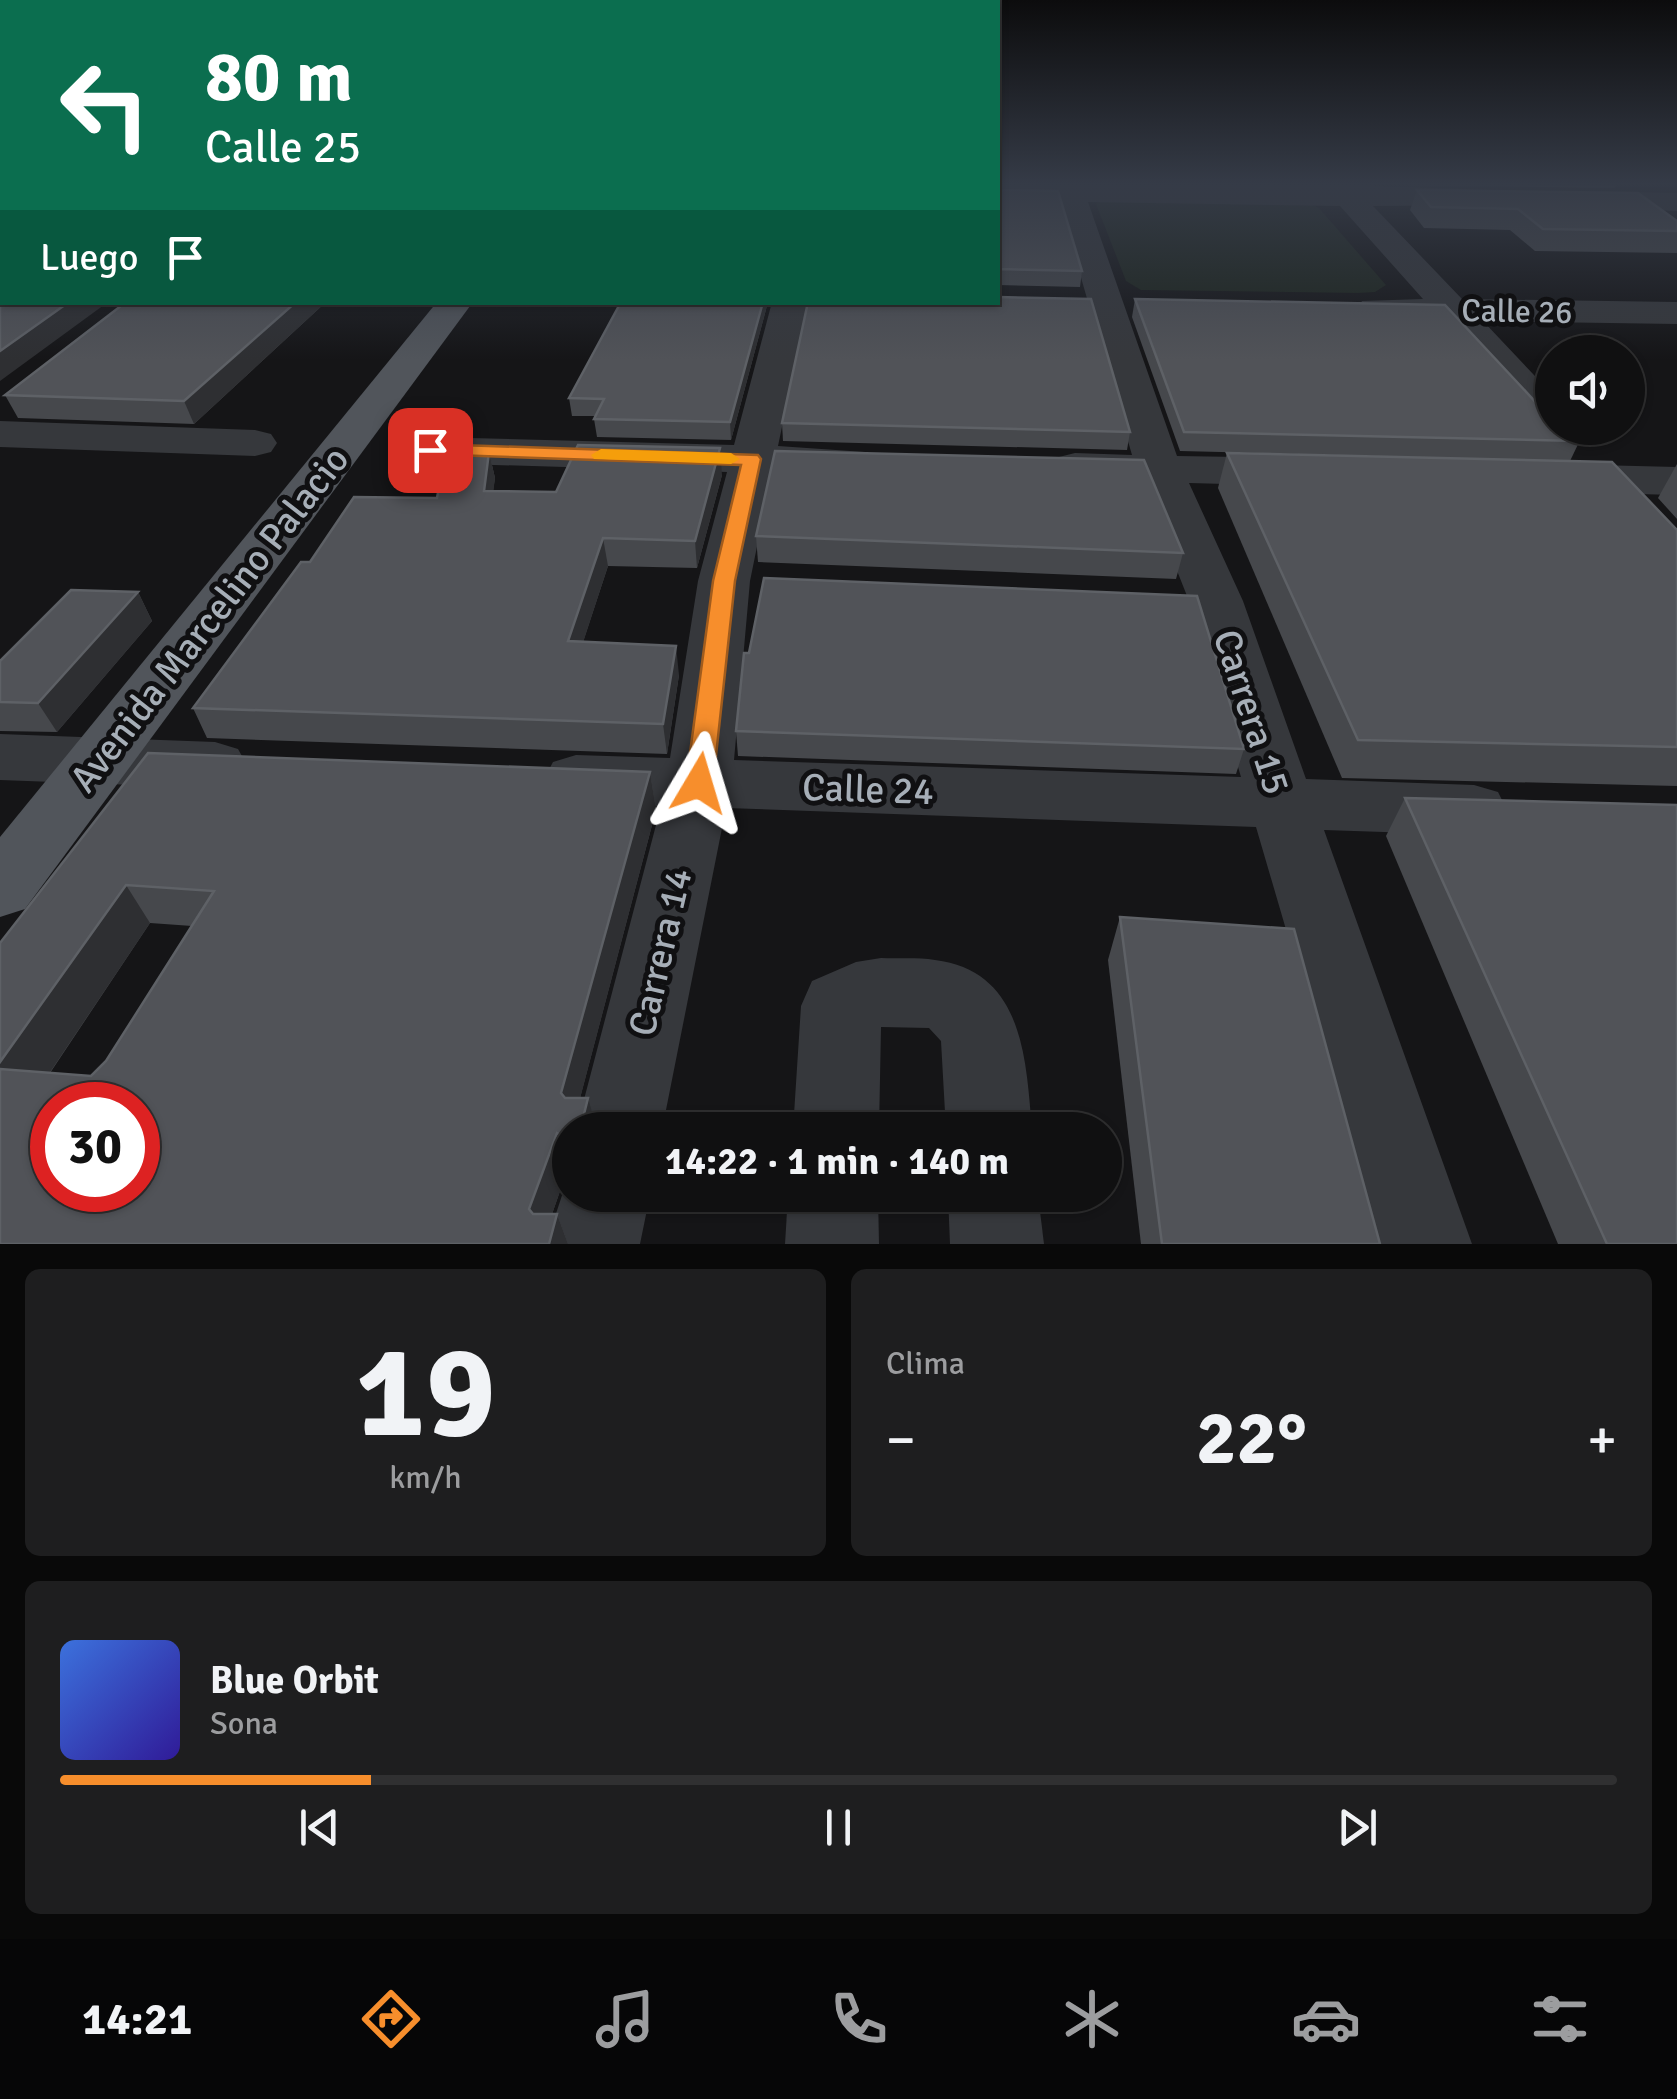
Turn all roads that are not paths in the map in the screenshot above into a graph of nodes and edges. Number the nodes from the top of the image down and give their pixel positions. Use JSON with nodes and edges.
{"nodes":[{"id":1,"x":1087,"y":243,"type":"edge"},
{"id":2,"x":1390,"y":243,"type":"edge"},
{"id":3,"x":454,"y":305,"type":"edge"},
{"id":4,"x":789,"y":305,"type":"edge"},
{"id":5,"x":1337,"y":308,"type":"edge"},
{"id":6,"x":1452,"y":310,"type":"junction"},
{"id":7,"x":1677,"y":313,"type":"edge"},
{"id":8,"x":1535,"y":400,"type":"edge"},
{"id":9,"x":5,"y":411,"type":"edge"},
{"id":10,"x":255,"y":443,"type":"dead end"},
{"id":11,"x":1577,"y":445,"type":"edge"},
{"id":12,"x":430,"y":450,"type":"dead end"},
{"id":13,"x":752,"y":459,"type":"junction"},
{"id":14,"x":887,"y":462,"type":"edge"},
{"id":15,"x":1042,"y":466,"type":"edge"},
{"id":16,"x":1158,"y":468,"type":"junction"},
{"id":17,"x":1335,"y":473,"type":"edge"},
{"id":18,"x":1512,"y":477,"type":"edge"},
{"id":19,"x":1610,"y":480,"type":"junction"},
{"id":20,"x":1677,"y":481,"type":"edge"},
{"id":21,"x":1650,"y":523,"type":"edge"},
{"id":22,"x":1157,"y":599,"type":"edge"},
{"id":23,"x":1216,"y":601,"type":"junction"},
{"id":24,"x":0,"y":758,"type":"edge"},
{"id":25,"x":97,"y":761,"type":"junction"},
{"id":26,"x":272,"y":768,"type":"edge"},
{"id":27,"x":524,"y":777,"type":"edge"},
{"id":28,"x":699,"y":783,"type":"junction"},
{"id":29,"x":1282,"y":805,"type":"junction"},
{"id":30,"x":1539,"y":811,"type":"edge"},
{"id":31,"x":0,"y":888,"type":"edge"},
{"id":32,"x":624,"y":1112,"type":"edge"},
{"id":33,"x":837,"y":1112,"type":"edge"},
{"id":34,"x":987,"y":1112,"type":"edge"},
{"id":35,"x":600,"y":1212,"type":"edge"},
{"id":36,"x":833,"y":1212,"type":"edge"},
{"id":37,"x":994,"y":1212,"type":"edge"},
{"id":38,"x":593,"y":1244,"type":"edge"},
{"id":39,"x":832,"y":1244,"type":"edge"},
{"id":40,"x":996,"y":1244,"type":"edge"},
{"id":41,"x":1425,"y":1244,"type":"edge"}],
"edges":[{"from":1,"to":16,"type":"street","name":"Carrera 15"},
{"from":2,"to":6,"type":"street"},
{"from":3,"to":25,"type":"main road","name":"Avenida Marcelino Palacio"},
{"from":4,"to":13,"type":"street","name":"Carrera 14"},
{"from":5,"to":6,"type":"street","name":"Calle 26"},
{"from":6,"to":7,"type":"street","name":"Calle 26"},
{"from":6,"to":8,"type":"street"},
{"from":9,"to":10,"type":"street"},
{"from":11,"to":19,"type":"street"},
{"from":12,"to":13,"type":"street"},
{"from":13,"to":14,"type":"street"},
{"from":13,"to":28,"type":"street","name":"Carrera 14"},
{"from":15,"to":16,"type":"street"},
{"from":16,"to":17,"type":"street"},
{"from":16,"to":23,"type":"street","name":"Carrera 15"},
{"from":18,"to":19,"type":"street"},
{"from":19,"to":20,"type":"street"},
{"from":19,"to":21,"type":"street"},
{"from":22,"to":23,"type":"street"},
{"from":23,"to":29,"type":"street","name":"Carrera 15"},
{"from":24,"to":25,"type":"street"},
{"from":25,"to":26,"type":"street"},
{"from":25,"to":31,"type":"main road","name":"Avenida Marcelino Palacio"},
{"from":27,"to":28,"type":"street","name":"Calle 24"},
{"from":28,"to":29,"type":"street","name":"Calle 24"},
{"from":28,"to":32,"type":"street","name":"Carrera 14"},
{"from":29,"to":30,"type":"street","name":"Calle 24"},
{"from":29,"to":41,"type":"street","name":"Carrera 15"},
{"from":33,"to":34,"type":"street"},
{"from":35,"to":38,"type":"street"},
{"from":36,"to":39,"type":"street"},
{"from":37,"to":40,"type":"street"}]}
